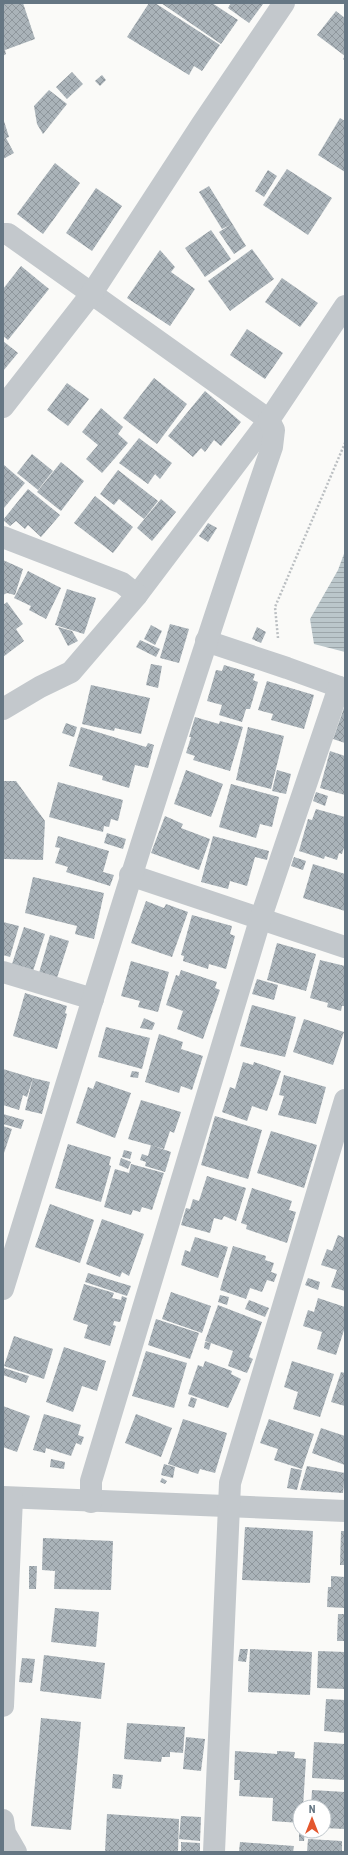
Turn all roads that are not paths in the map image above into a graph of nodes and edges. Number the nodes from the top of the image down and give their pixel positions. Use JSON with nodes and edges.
{"nodes":[{"id":1,"x":284,"y":3,"type":"edge"},
{"id":2,"x":3,"y":234,"type":"edge"},
{"id":3,"x":92,"y":293,"type":"junction"},
{"id":4,"x":345,"y":306,"type":"edge"},
{"id":5,"x":3,"y":407,"type":"edge"},
{"id":6,"x":269,"y":420,"type":"junction"},
{"id":7,"x":3,"y":537,"type":"edge"},
{"id":8,"x":137,"y":595,"type":"junction"},
{"id":9,"x":206,"y":642,"type":"junction"},
{"id":10,"x":342,"y":688,"type":"edge"},
{"id":11,"x":3,"y":709,"type":"edge"},
{"id":12,"x":130,"y":875,"type":"junction"},
{"id":13,"x":260,"y":920,"type":"junction"},
{"id":14,"x":345,"y":947,"type":"edge"},
{"id":15,"x":3,"y":972,"type":"edge"},
{"id":16,"x":93,"y":999,"type":"junction"},
{"id":17,"x":345,"y":1100,"type":"edge"},
{"id":18,"x":3,"y":1289,"type":"edge"},
{"id":19,"x":8,"y":1498,"type":"edge"},
{"id":20,"x":91,"y":1502,"type":"junction"},
{"id":21,"x":229,"y":1506,"type":"junction"},
{"id":22,"x":345,"y":1511,"type":"edge"},
{"id":23,"x":4,"y":1650,"type":"edge"},
{"id":24,"x":3,"y":1706,"type":"edge"},
{"id":25,"x":3,"y":1820,"type":"edge"},
{"id":26,"x":16,"y":1852,"type":"edge"},
{"id":27,"x":214,"y":1852,"type":"edge"}],
"edges":[{"from":1,"to":3,"type":"street"},
{"from":2,"to":3,"type":"street"},
{"from":3,"to":5,"type":"street"},
{"from":3,"to":6,"type":"street"},
{"from":4,"to":6,"type":"street"},
{"from":6,"to":8,"type":"street"},
{"from":6,"to":9,"type":"street"},
{"from":7,"to":8,"type":"street"},
{"from":8,"to":11,"type":"street"},
{"from":9,"to":10,"type":"street"},
{"from":9,"to":12,"type":"street"},
{"from":10,"to":13,"type":"street"},
{"from":12,"to":13,"type":"street"},
{"from":12,"to":16,"type":"street"},
{"from":13,"to":14,"type":"street"},
{"from":13,"to":20,"type":"street"},
{"from":15,"to":16,"type":"street"},
{"from":16,"to":18,"type":"street"},
{"from":17,"to":21,"type":"street"},
{"from":19,"to":20,"type":"street"},
{"from":19,"to":23,"type":"street"},
{"from":20,"to":21,"type":"street"},
{"from":21,"to":22,"type":"street"},
{"from":21,"to":27,"type":"street"},
{"from":23,"to":24,"type":"street"},
{"from":25,"to":26,"type":"street"}]}
